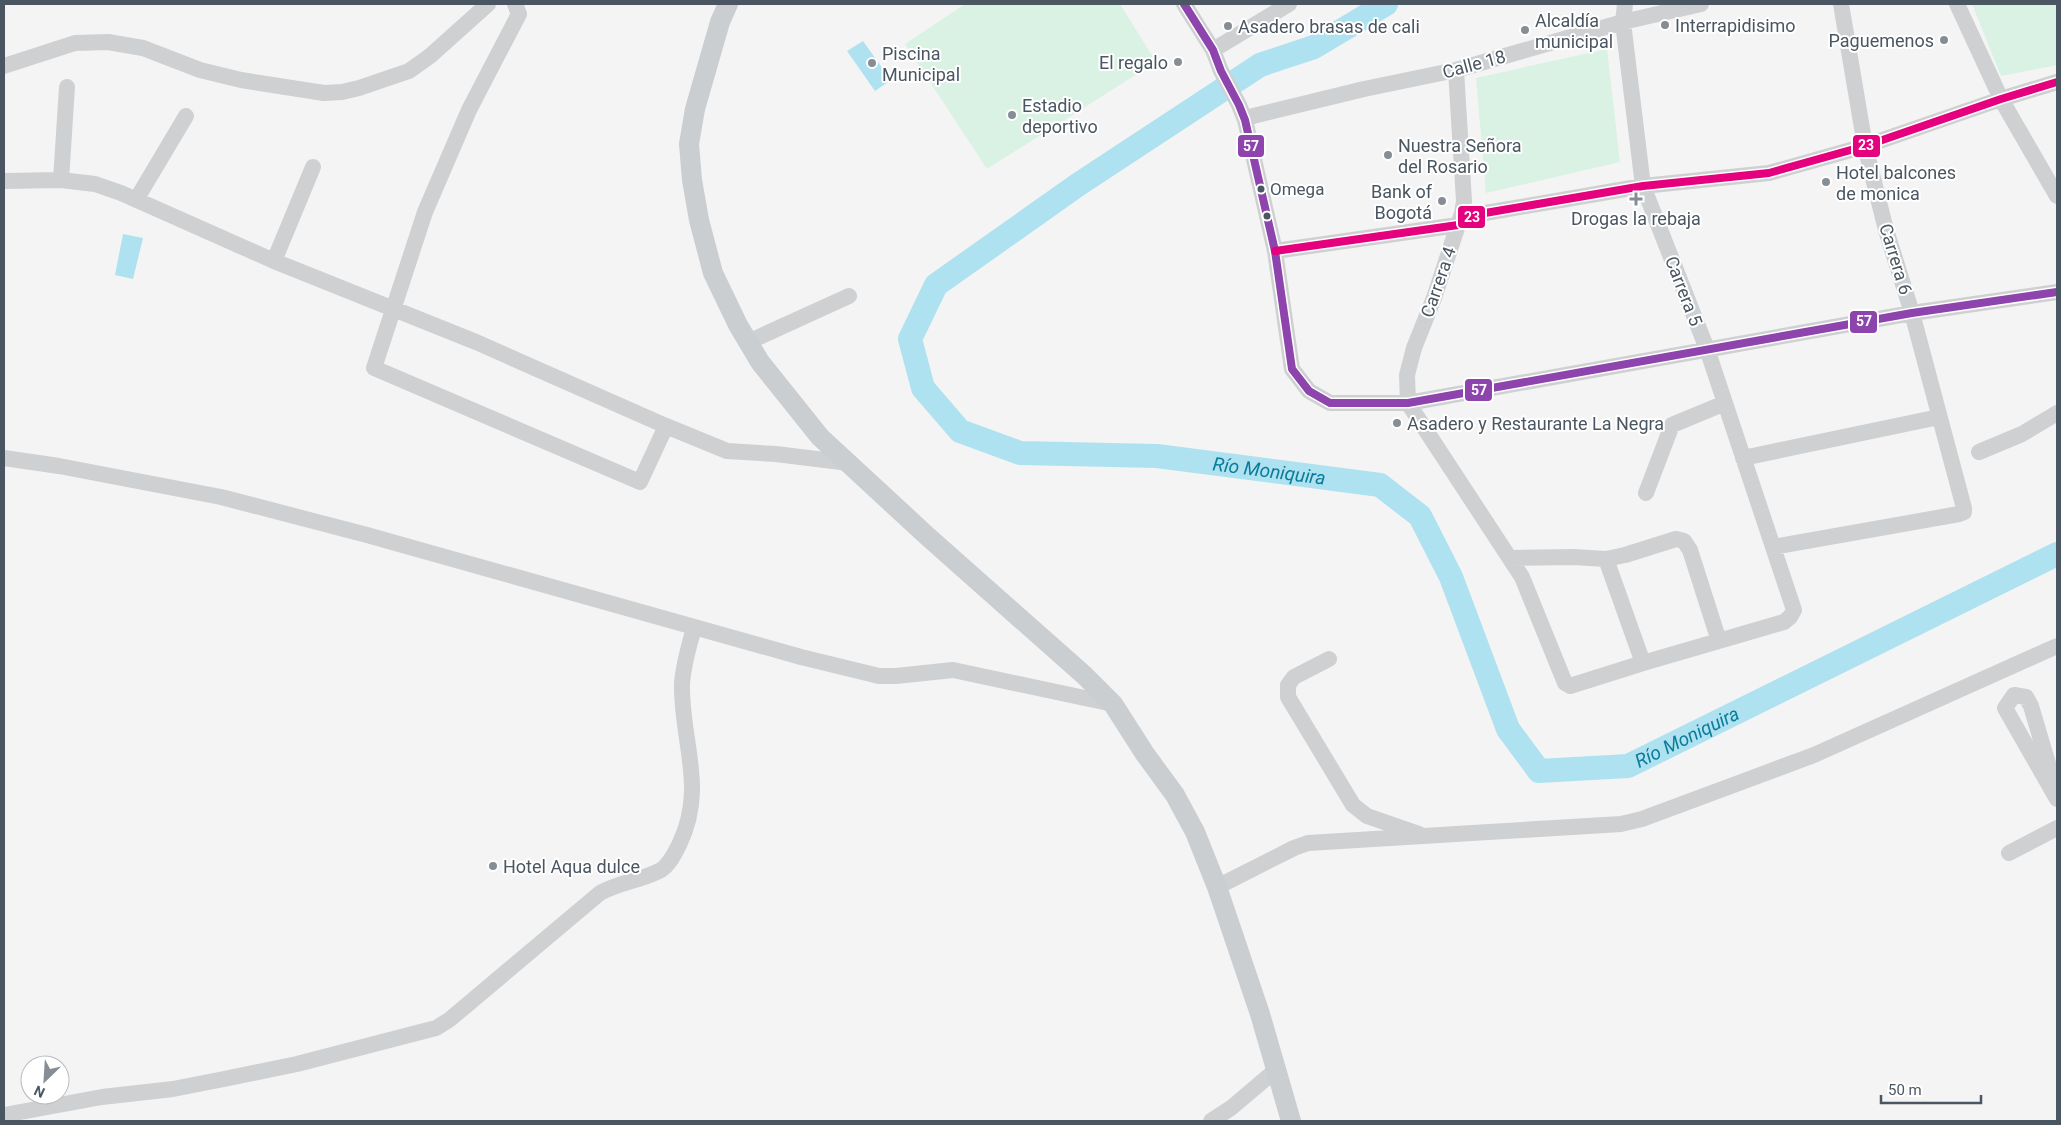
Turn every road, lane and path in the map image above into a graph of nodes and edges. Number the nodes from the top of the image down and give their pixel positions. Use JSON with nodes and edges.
{"nodes":[{"id":1,"x":488,"y":4,"type":"edge"},
{"id":2,"x":515,"y":4,"type":"edge"},
{"id":3,"x":728,"y":4,"type":"edge"},
{"id":4,"x":1184,"y":4,"type":"edge"},
{"id":5,"x":1289,"y":4,"type":"edge"},
{"id":6,"x":1625,"y":4,"type":"edge"},
{"id":7,"x":1702,"y":4,"type":"edge"},
{"id":8,"x":1841,"y":4,"type":"edge"},
{"id":9,"x":1957,"y":4,"type":"edge"},
{"id":10,"x":1623,"y":22,"type":"junction"},
{"id":11,"x":1213,"y":50,"type":"junction"},
{"id":12,"x":4,"y":66,"type":"edge"},
{"id":13,"x":1456,"y":70,"type":"junction"},
{"id":14,"x":2057,"y":82,"type":"edge"},
{"id":15,"x":67,"y":87,"type":"dead end"},
{"id":16,"x":2001,"y":99,"type":"junction"},
{"id":17,"x":1242,"y":113,"type":"junction"},
{"id":18,"x":186,"y":116,"type":"dead end"},
{"id":19,"x":1866,"y":146,"type":"junction"},
{"id":20,"x":313,"y":167,"type":"dead end"},
{"id":21,"x":61,"y":180,"type":"junction"},
{"id":22,"x":4,"y":181,"type":"edge"},
{"id":23,"x":1644,"y":186,"type":"junction"},
{"id":24,"x":2057,"y":196,"type":"edge"},
{"id":25,"x":136,"y":200,"type":"junction"},
{"id":26,"x":1458,"y":225,"type":"junction"},
{"id":27,"x":1274,"y":251,"type":"junction"},
{"id":28,"x":274,"y":260,"type":"junction"},
{"id":29,"x":2057,"y":292,"type":"edge"},
{"id":30,"x":849,"y":296,"type":"dead end"},
{"id":31,"x":394,"y":308,"type":"junction"},
{"id":32,"x":1912,"y":313,"type":"junction"},
{"id":33,"x":748,"y":342,"type":"junction"},
{"id":34,"x":1707,"y":349,"type":"junction"},
{"id":35,"x":1408,"y":403,"type":"junction"},
{"id":36,"x":1726,"y":404,"type":"junction"},
{"id":37,"x":2057,"y":413,"type":"edge"},
{"id":38,"x":1939,"y":417,"type":"junction"},
{"id":39,"x":666,"y":426,"type":"junction"},
{"id":40,"x":1979,"y":452,"type":"dead end"},
{"id":41,"x":4,"y":458,"type":"edge"},
{"id":42,"x":1743,"y":458,"type":"junction"},
{"id":43,"x":849,"y":462,"type":"junction"},
{"id":44,"x":1646,"y":493,"type":"dead end"},
{"id":45,"x":1773,"y":547,"type":"junction"},
{"id":46,"x":1510,"y":558,"type":"junction"},
{"id":47,"x":1606,"y":559,"type":"junction"},
{"id":48,"x":694,"y":628,"type":"junction"},
{"id":49,"x":1719,"y":641,"type":"junction"},
{"id":50,"x":2057,"y":646,"type":"edge"},
{"id":51,"x":1329,"y":659,"type":"dead end"},
{"id":52,"x":1643,"y":663,"type":"junction"},
{"id":53,"x":2004,"y":670,"type":"junction"},
{"id":54,"x":2014,"y":695,"type":"junction"},
{"id":55,"x":1113,"y":704,"type":"junction"},
{"id":56,"x":2057,"y":794,"type":"edge"},
{"id":57,"x":2057,"y":799,"type":"edge"},
{"id":58,"x":2057,"y":828,"type":"edge"},
{"id":59,"x":1426,"y":836,"type":"junction"},
{"id":60,"x":2009,"y":853,"type":"dead end"},
{"id":61,"x":1217,"y":887,"type":"junction"},
{"id":62,"x":1276,"y":1069,"type":"junction"},
{"id":63,"x":4,"y":1114,"type":"edge"},
{"id":64,"x":1211,"y":1121,"type":"edge"},
{"id":65,"x":1291,"y":1121,"type":"edge"}],
"edges":[{"from":1,"to":12,"type":"street"},
{"from":2,"to":31,"type":"street"},
{"from":3,"to":33,"type":"main road"},
{"from":4,"to":11,"type":"street"},
{"from":5,"to":11,"type":"street"},
{"from":6,"to":10,"type":"street","name":"Carrera 5"},
{"from":7,"to":10,"type":"street","name":"Calle 18"},
{"from":8,"to":19,"type":"street","name":"Carrera 6"},
{"from":9,"to":16,"type":"street"},
{"from":10,"to":13,"type":"street","name":"Calle 18"},
{"from":10,"to":23,"type":"street","name":"Carrera 5"},
{"from":11,"to":17,"type":"street"},
{"from":13,"to":17,"type":"street","name":"Calle 18"},
{"from":13,"to":26,"type":"street","name":"Carrera 4"},
{"from":14,"to":16,"type":"street"},
{"from":15,"to":21,"type":"street"},
{"from":16,"to":19,"type":"street"},
{"from":16,"to":24,"type":"street"},
{"from":17,"to":27,"type":"street"},
{"from":18,"to":25,"type":"street"},
{"from":19,"to":23,"type":"street"},
{"from":19,"to":32,"type":"street","name":"Carrera 6"},
{"from":20,"to":28,"type":"street"},
{"from":21,"to":22,"type":"street"},
{"from":21,"to":25,"type":"street"},
{"from":23,"to":26,"type":"street"},
{"from":23,"to":34,"type":"street","name":"Carrera 5"},
{"from":25,"to":28,"type":"street"},
{"from":26,"to":27,"type":"street"},
{"from":26,"to":35,"type":"street","name":"Carrera 4"},
{"from":27,"to":35,"type":"street"},
{"from":28,"to":31,"type":"street"},
{"from":29,"to":32,"type":"street"},
{"from":30,"to":33,"type":"street"},
{"from":31,"to":39,"type":"street"},
{"from":31,"to":39,"type":"street"},
{"from":32,"to":34,"type":"street"},
{"from":32,"to":38,"type":"street","name":"Carrera 6"},
{"from":33,"to":43,"type":"main road"},
{"from":34,"to":35,"type":"street"},
{"from":34,"to":36,"type":"street","name":"Carrera 5"},
{"from":35,"to":46,"type":"street"},
{"from":36,"to":42,"type":"street","name":"Carrera 5"},
{"from":36,"to":44,"type":"street"},
{"from":37,"to":40,"type":"street"},
{"from":38,"to":42,"type":"street"},
{"from":38,"to":45,"type":"street","name":"Carrera 6"},
{"from":39,"to":43,"type":"street"},
{"from":41,"to":48,"type":"street"},
{"from":42,"to":45,"type":"street","name":"Carrera 5"},
{"from":43,"to":55,"type":"main road"},
{"from":45,"to":49,"type":"street","name":"Carrera 5"},
{"from":46,"to":47,"type":"street"},
{"from":46,"to":52,"type":"street"},
{"from":47,"to":49,"type":"street"},
{"from":47,"to":52,"type":"street"},
{"from":48,"to":55,"type":"street"},
{"from":48,"to":63,"type":"street"},
{"from":49,"to":52,"type":"street"},
{"from":50,"to":53,"type":"street"},
{"from":51,"to":59,"type":"street"},
{"from":53,"to":54,"type":"street"},
{"from":53,"to":59,"type":"street"},
{"from":54,"to":56,"type":"street"},
{"from":54,"to":57,"type":"street"},
{"from":55,"to":61,"type":"main road"},
{"from":58,"to":60,"type":"street"},
{"from":59,"to":61,"type":"street"},
{"from":61,"to":62,"type":"main road"},
{"from":62,"to":64,"type":"street"},
{"from":62,"to":65,"type":"main road"}]}
